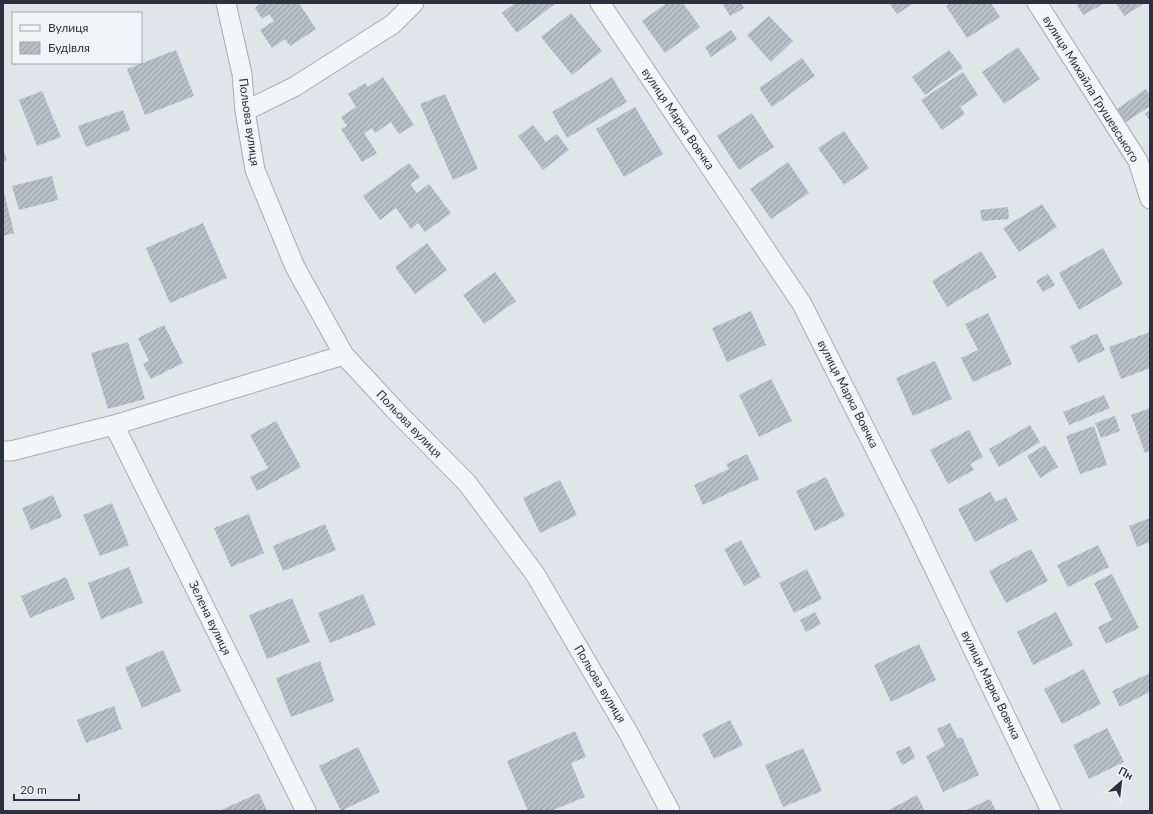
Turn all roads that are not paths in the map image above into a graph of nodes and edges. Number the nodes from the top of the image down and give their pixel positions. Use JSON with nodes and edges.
{"nodes":[{"id":1,"x":226,"y":3,"type":"edge"},
{"id":2,"x":414,"y":3,"type":"edge"},
{"id":3,"x":600,"y":3,"type":"edge"},
{"id":4,"x":1037,"y":3,"type":"edge"},
{"id":5,"x":245,"y":111,"type":"junction"},
{"id":6,"x":1150,"y":199,"type":"edge"},
{"id":7,"x":344,"y":354,"type":"junction"},
{"id":8,"x":114,"y":425,"type":"junction"},
{"id":9,"x":3,"y":451,"type":"edge"},
{"id":10,"x":306,"y":811,"type":"edge"},
{"id":11,"x":670,"y":811,"type":"edge"},
{"id":12,"x":1051,"y":811,"type":"edge"}],
"edges":[{"from":1,"to":5,"type":"street","name":"Польова вулиця"},
{"from":2,"to":5,"type":"street"},
{"from":3,"to":12,"type":"street","name":"вулиця Марка Вовчка"},
{"from":4,"to":6,"type":"street","name":"вулиця Михайла Грушевського"},
{"from":5,"to":7,"type":"street","name":"Польова вулиця"},
{"from":7,"to":8,"type":"street"},
{"from":7,"to":11,"type":"street","name":"Польова вулиця"},
{"from":8,"to":9,"type":"street"},
{"from":8,"to":10,"type":"street","name":"Зелена вулиця"}]}
